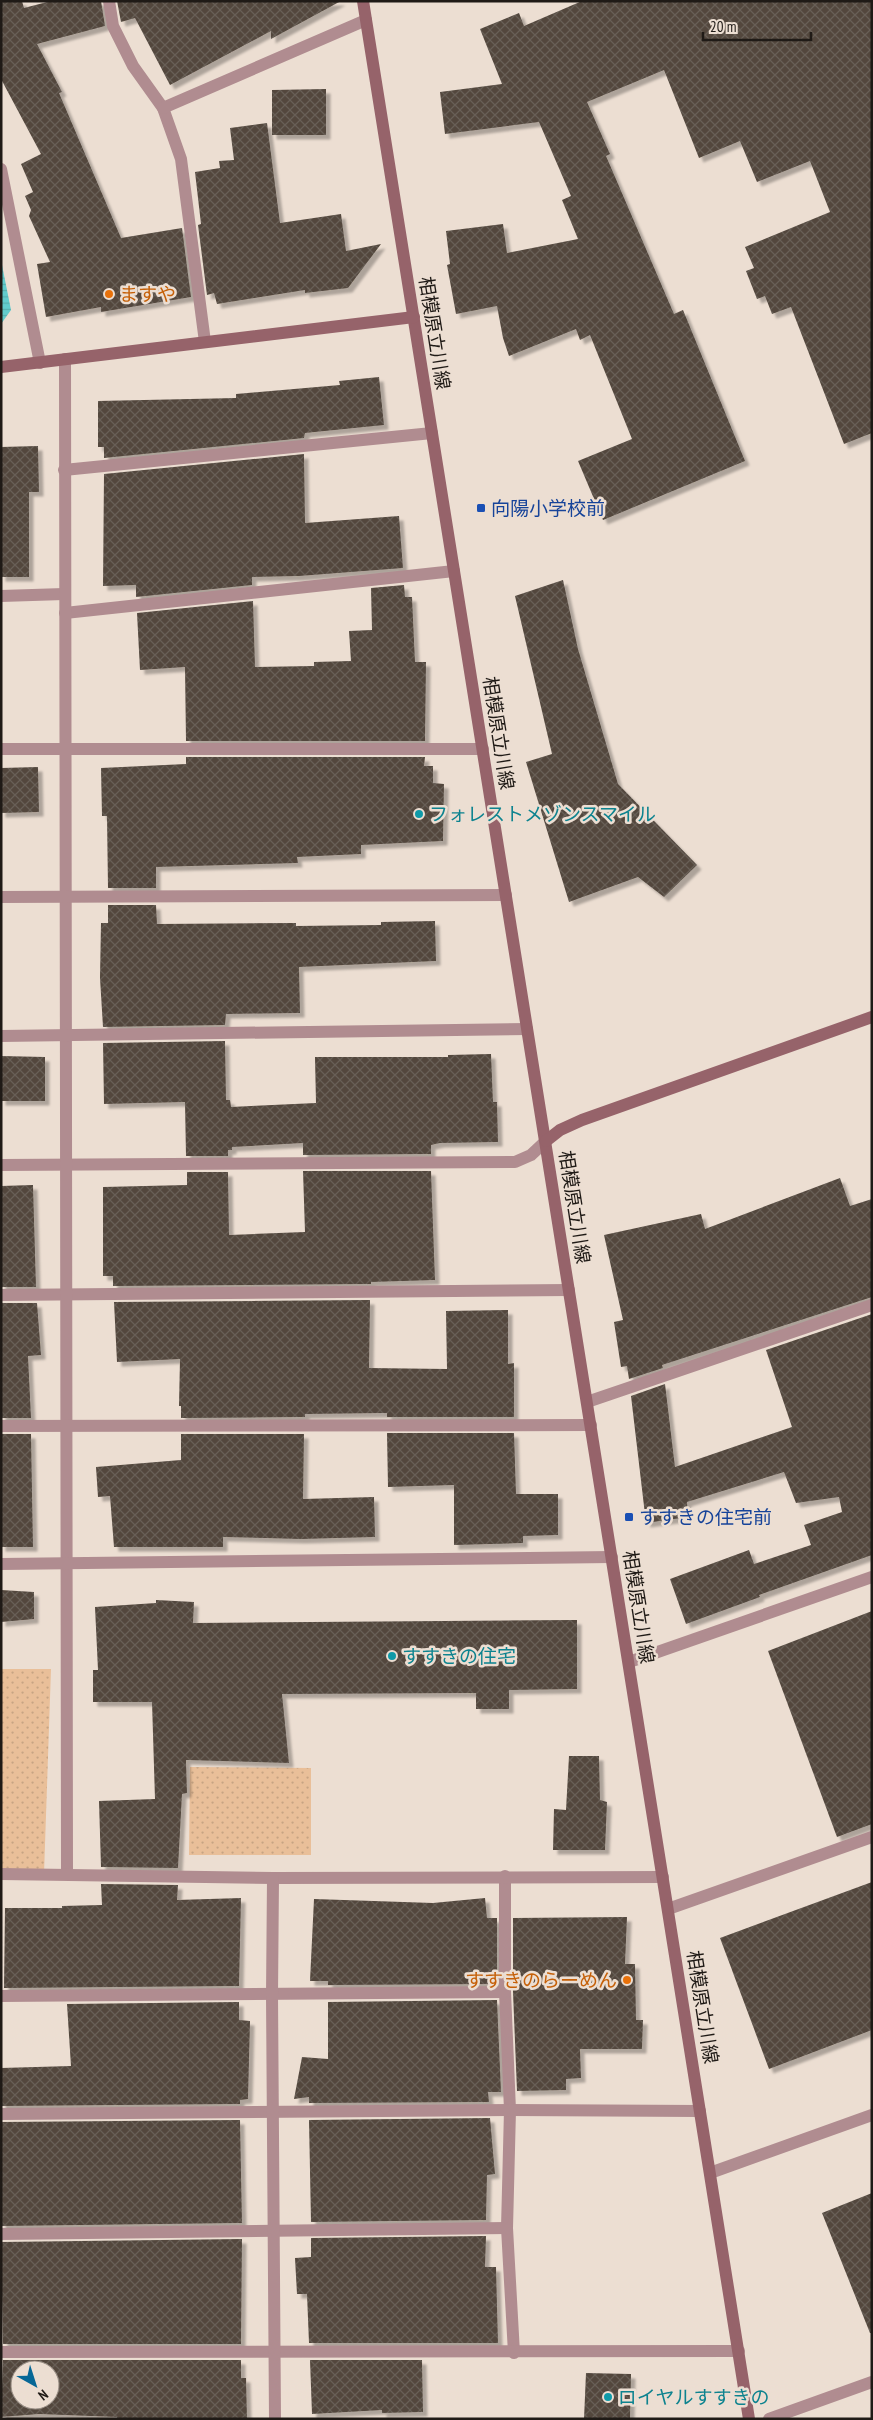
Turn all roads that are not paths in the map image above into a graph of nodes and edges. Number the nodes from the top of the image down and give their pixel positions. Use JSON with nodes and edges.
{"nodes":[{"id":1,"x":109,"y":1,"type":"edge"},
{"id":2,"x":363,"y":1,"type":"edge"},
{"id":3,"x":366,"y":20,"type":"junction"},
{"id":4,"x":163,"y":108,"type":"junction"},
{"id":5,"x":1,"y":169,"type":"edge"},
{"id":6,"x":414,"y":317,"type":"junction"},
{"id":7,"x":205,"y":342,"type":"junction"},
{"id":8,"x":65,"y":359,"type":"junction"},
{"id":9,"x":40,"y":363,"type":"junction"},
{"id":10,"x":1,"y":367,"type":"edge"},
{"id":11,"x":432,"y":433,"type":"junction"},
{"id":12,"x":64,"y":470,"type":"junction"},
{"id":13,"x":454,"y":571,"type":"junction"},
{"id":14,"x":64,"y":594,"type":"junction"},
{"id":15,"x":1,"y":596,"type":"edge"},
{"id":16,"x":64,"y":613,"type":"junction"},
{"id":17,"x":65,"y":748,"type":"junction"},
{"id":18,"x":1,"y":749,"type":"edge"},
{"id":19,"x":482,"y":749,"type":"junction"},
{"id":20,"x":506,"y":895,"type":"junction"},
{"id":21,"x":1,"y":897,"type":"edge"},
{"id":22,"x":65,"y":897,"type":"junction"},
{"id":23,"x":872,"y":1017,"type":"edge"},
{"id":24,"x":528,"y":1029,"type":"junction"},
{"id":25,"x":65,"y":1035,"type":"junction"},
{"id":26,"x":1,"y":1036,"type":"edge"},
{"id":27,"x":546,"y":1141,"type":"junction"},
{"id":28,"x":1,"y":1165,"type":"edge"},
{"id":29,"x":66,"y":1165,"type":"junction"},
{"id":30,"x":570,"y":1290,"type":"junction"},
{"id":31,"x":66,"y":1294,"type":"junction"},
{"id":32,"x":1,"y":1295,"type":"edge"},
{"id":33,"x":872,"y":1305,"type":"edge"},
{"id":34,"x":587,"y":1402,"type":"junction"},
{"id":35,"x":591,"y":1425,"type":"junction"},
{"id":36,"x":1,"y":1426,"type":"edge"},
{"id":37,"x":66,"y":1426,"type":"junction"},
{"id":38,"x":612,"y":1557,"type":"junction"},
{"id":39,"x":1,"y":1564,"type":"edge"},
{"id":40,"x":67,"y":1564,"type":"junction"},
{"id":41,"x":872,"y":1577,"type":"edge"},
{"id":42,"x":629,"y":1662,"type":"junction"},
{"id":43,"x":872,"y":1837,"type":"edge"},
{"id":44,"x":1,"y":1874,"type":"edge"},
{"id":45,"x":68,"y":1874,"type":"junction"},
{"id":46,"x":505,"y":1876,"type":"junction"},
{"id":47,"x":663,"y":1877,"type":"junction"},
{"id":48,"x":273,"y":1878,"type":"junction"},
{"id":49,"x":668,"y":1908,"type":"junction"},
{"id":50,"x":505,"y":1992,"type":"junction"},
{"id":51,"x":272,"y":1995,"type":"junction"},
{"id":52,"x":1,"y":1996,"type":"edge"},
{"id":53,"x":510,"y":2110,"type":"junction"},
{"id":54,"x":700,"y":2111,"type":"junction"},
{"id":55,"x":272,"y":2113,"type":"junction"},
{"id":56,"x":1,"y":2114,"type":"edge"},
{"id":57,"x":872,"y":2115,"type":"edge"},
{"id":58,"x":710,"y":2173,"type":"junction"},
{"id":59,"x":507,"y":2228,"type":"junction"},
{"id":60,"x":274,"y":2233,"type":"junction"},
{"id":61,"x":1,"y":2234,"type":"edge"},
{"id":62,"x":275,"y":2351,"type":"junction"},
{"id":63,"x":738,"y":2351,"type":"junction"},
{"id":64,"x":1,"y":2352,"type":"edge"},
{"id":65,"x":514,"y":2353,"type":"junction"},
{"id":66,"x":872,"y":2382,"type":"edge"},
{"id":67,"x":275,"y":2419,"type":"edge"},
{"id":68,"x":749,"y":2419,"type":"edge"},
{"id":69,"x":770,"y":2419,"type":"edge"}],
"edges":[{"from":1,"to":4,"type":"street"},
{"from":2,"to":3,"type":"main road","name":"相模原立川線"},
{"from":3,"to":4,"type":"street"},
{"from":3,"to":6,"type":"main road","name":"相模原立川線"},
{"from":4,"to":7,"type":"street"},
{"from":5,"to":9,"type":"street"},
{"from":6,"to":7,"type":"main road"},
{"from":6,"to":11,"type":"main road","name":"相模原立川線"},
{"from":7,"to":8,"type":"main road"},
{"from":8,"to":9,"type":"main road"},
{"from":8,"to":12,"type":"street"},
{"from":9,"to":10,"type":"main road"},
{"from":11,"to":12,"type":"street"},
{"from":11,"to":13,"type":"main road","name":"相模原立川線"},
{"from":12,"to":14,"type":"street"},
{"from":13,"to":16,"type":"street"},
{"from":13,"to":19,"type":"main road","name":"相模原立川線"},
{"from":14,"to":15,"type":"street"},
{"from":14,"to":16,"type":"street"},
{"from":16,"to":17,"type":"street"},
{"from":17,"to":18,"type":"street"},
{"from":17,"to":19,"type":"street"},
{"from":17,"to":22,"type":"street"},
{"from":19,"to":20,"type":"main road","name":"相模原立川線"},
{"from":20,"to":22,"type":"street"},
{"from":20,"to":24,"type":"main road","name":"相模原立川線"},
{"from":21,"to":22,"type":"street"},
{"from":22,"to":25,"type":"street"},
{"from":23,"to":27,"type":"main road"},
{"from":24,"to":25,"type":"street"},
{"from":24,"to":27,"type":"main road","name":"相模原立川線"},
{"from":25,"to":26,"type":"street"},
{"from":25,"to":29,"type":"street"},
{"from":27,"to":29,"type":"street"},
{"from":27,"to":30,"type":"main road","name":"相模原立川線"},
{"from":28,"to":29,"type":"street"},
{"from":29,"to":31,"type":"street"},
{"from":30,"to":31,"type":"street"},
{"from":30,"to":34,"type":"main road","name":"相模原立川線"},
{"from":31,"to":32,"type":"street"},
{"from":31,"to":37,"type":"street"},
{"from":33,"to":34,"type":"street"},
{"from":34,"to":35,"type":"main road","name":"相模原立川線"},
{"from":35,"to":37,"type":"street"},
{"from":35,"to":38,"type":"main road","name":"相模原立川線"},
{"from":36,"to":37,"type":"street"},
{"from":37,"to":40,"type":"street"},
{"from":38,"to":40,"type":"street"},
{"from":38,"to":42,"type":"main road","name":"相模原立川線"},
{"from":39,"to":40,"type":"street"},
{"from":40,"to":45,"type":"street"},
{"from":41,"to":42,"type":"street"},
{"from":42,"to":47,"type":"main road","name":"相模原立川線"},
{"from":43,"to":49,"type":"street"},
{"from":44,"to":45,"type":"street"},
{"from":45,"to":48,"type":"street"},
{"from":46,"to":47,"type":"street"},
{"from":46,"to":48,"type":"street"},
{"from":46,"to":50,"type":"street"},
{"from":47,"to":49,"type":"main road","name":"相模原立川線"},
{"from":48,"to":51,"type":"street"},
{"from":49,"to":54,"type":"main road","name":"相模原立川線"},
{"from":50,"to":51,"type":"street"},
{"from":50,"to":53,"type":"street"},
{"from":51,"to":52,"type":"street"},
{"from":51,"to":55,"type":"street"},
{"from":53,"to":54,"type":"street"},
{"from":53,"to":55,"type":"street"},
{"from":53,"to":59,"type":"street"},
{"from":54,"to":58,"type":"main road","name":"相模原立川線"},
{"from":55,"to":56,"type":"street"},
{"from":55,"to":60,"type":"street"},
{"from":57,"to":58,"type":"street"},
{"from":58,"to":63,"type":"main road","name":"相模原立川線"},
{"from":59,"to":60,"type":"street"},
{"from":59,"to":65,"type":"street"},
{"from":60,"to":61,"type":"street"},
{"from":60,"to":62,"type":"street"},
{"from":62,"to":64,"type":"street"},
{"from":62,"to":65,"type":"street"},
{"from":62,"to":67,"type":"street"},
{"from":63,"to":65,"type":"street"},
{"from":63,"to":68,"type":"main road","name":"相模原立川線"},
{"from":66,"to":69,"type":"street"}]}
